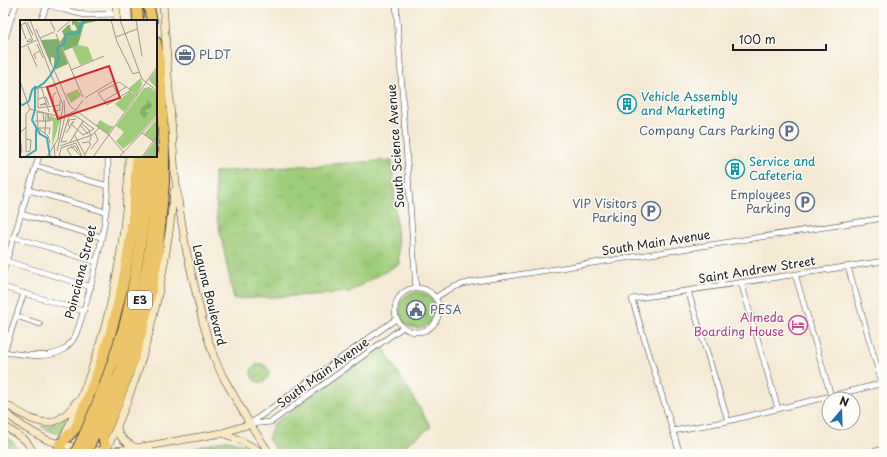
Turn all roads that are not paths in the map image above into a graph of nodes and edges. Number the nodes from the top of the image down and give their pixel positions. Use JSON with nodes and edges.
{"nodes":[{"id":1,"x":17,"y":3,"type":"edge"},
{"id":2,"x":116,"y":3,"type":"edge"},
{"id":3,"x":136,"y":3,"type":"edge"},
{"id":4,"x":147,"y":3,"type":"edge"},
{"id":5,"x":163,"y":3,"type":"edge"},
{"id":6,"x":396,"y":3,"type":"edge"},
{"id":7,"x":44,"y":4,"type":"edge"},
{"id":8,"x":3,"y":16,"type":"edge"},
{"id":9,"x":11,"y":18,"type":"junction"},
{"id":10,"x":117,"y":18,"type":"edge"},
{"id":11,"x":41,"y":20,"type":"edge"},
{"id":12,"x":134,"y":20,"type":"edge"},
{"id":13,"x":138,"y":20,"type":"edge"},
{"id":14,"x":147,"y":20,"type":"edge"},
{"id":15,"x":152,"y":20,"type":"edge"},
{"id":16,"x":3,"y":40,"type":"edge"},
{"id":17,"x":157,"y":47,"type":"edge"},
{"id":18,"x":39,"y":157,"type":"edge"},
{"id":19,"x":108,"y":157,"type":"edge"},
{"id":20,"x":128,"y":157,"type":"edge"},
{"id":21,"x":137,"y":157,"type":"edge"},
{"id":22,"x":146,"y":157,"type":"edge"},
{"id":23,"x":155,"y":157,"type":"edge"},
{"id":24,"x":36,"y":166,"type":"junction"},
{"id":25,"x":175,"y":175,"type":"junction"},
{"id":26,"x":108,"y":186,"type":"junction"},
{"id":27,"x":29,"y":190,"type":"junction"},
{"id":28,"x":106,"y":212,"type":"junction"},
{"id":29,"x":21,"y":214,"type":"junction"},
{"id":30,"x":884,"y":218,"type":"edge"},
{"id":31,"x":14,"y":236,"type":"junction"},
{"id":32,"x":101,"y":237,"type":"junction"},
{"id":33,"x":5,"y":260,"type":"edge"},
{"id":34,"x":884,"y":261,"type":"edge"},
{"id":35,"x":97,"y":262,"type":"junction"},
{"id":36,"x":848,"y":266,"type":"junction"},
{"id":37,"x":3,"y":272,"type":"edge"},
{"id":38,"x":795,"y":274,"type":"junction"},
{"id":39,"x":741,"y":282,"type":"junction"},
{"id":40,"x":3,"y":287,"type":"edge"},
{"id":41,"x":91,"y":287,"type":"junction"},
{"id":42,"x":416,"y":289,"type":"junction"},
{"id":43,"x":688,"y":291,"type":"junction"},
{"id":44,"x":24,"y":293,"type":"junction"},
{"id":45,"x":435,"y":298,"type":"junction"},
{"id":46,"x":83,"y":311,"type":"junction"},
{"id":47,"x":16,"y":316,"type":"junction"},
{"id":48,"x":396,"y":319,"type":"junction"},
{"id":49,"x":40,"y":324,"type":"dead end"},
{"id":50,"x":403,"y":327,"type":"junction"},
{"id":51,"x":3,"y":352,"type":"edge"},
{"id":52,"x":883,"y":383,"type":"edge"},
{"id":53,"x":86,"y":387,"type":"junction"},
{"id":54,"x":884,"y":390,"type":"edge"},
{"id":55,"x":830,"y":391,"type":"edge"},
{"id":56,"x":851,"y":391,"type":"edge"},
{"id":57,"x":821,"y":398,"type":"edge"},
{"id":58,"x":3,"y":403,"type":"edge"},
{"id":59,"x":778,"y":409,"type":"junction"},
{"id":60,"x":3,"y":411,"type":"edge"},
{"id":61,"x":728,"y":421,"type":"junction"},
{"id":62,"x":3,"y":422,"type":"edge"},
{"id":63,"x":250,"y":424,"type":"junction"},
{"id":64,"x":117,"y":427,"type":"junction"},
{"id":65,"x":673,"y":431,"type":"junction"},
{"id":66,"x":222,"y":433,"type":"junction"},
{"id":67,"x":89,"y":435,"type":"junction"},
{"id":68,"x":61,"y":449,"type":"edge"},
{"id":69,"x":884,"y":449,"type":"edge"},
{"id":70,"x":137,"y":451,"type":"edge"},
{"id":71,"x":104,"y":453,"type":"edge"},
{"id":72,"x":35,"y":454,"type":"edge"},
{"id":73,"x":55,"y":454,"type":"edge"},
{"id":74,"x":75,"y":454,"type":"edge"},
{"id":75,"x":86,"y":454,"type":"edge"},
{"id":76,"x":263,"y":454,"type":"edge"},
{"id":77,"x":270,"y":454,"type":"edge"},
{"id":78,"x":680,"y":454,"type":"edge"},
{"id":79,"x":864,"y":454,"type":"edge"}],
"edges":[{"from":1,"to":9,"type":"street"},
{"from":2,"to":10,"type":"main road"},
{"from":3,"to":12,"type":"highway"},
{"from":3,"to":13,"type":"highway"},
{"from":4,"to":14,"type":"highway"},
{"from":4,"to":15,"type":"highway"},
{"from":5,"to":25,"type":"main road","name":"Laguna Boulevard"},
{"from":6,"to":42,"type":"street","name":"South Science Avenue"},
{"from":7,"to":10,"type":"street"},
{"from":7,"to":11,"type":"street"},
{"from":8,"to":9,"type":"street"},
{"from":9,"to":16,"type":"street"},
{"from":17,"to":71,"type":"highway"},
{"from":18,"to":24,"type":"street"},
{"from":19,"to":26,"type":"street","name":"Poinciana Street"},
{"from":20,"to":53,"type":"main road"},
{"from":21,"to":68,"type":"highway"},
{"from":22,"to":67,"type":"highway","number":"E3"},
{"from":23,"to":67,"type":"highway","number":"E3"},
{"from":24,"to":26,"type":"street"},
{"from":24,"to":27,"type":"street"},
{"from":25,"to":63,"type":"main road","name":"Laguna Boulevard"},
{"from":25,"to":64,"type":"main road","name":"Laguna Boulevard"},
{"from":26,"to":28,"type":"street","name":"Poinciana Street"},
{"from":27,"to":28,"type":"street"},
{"from":27,"to":29,"type":"street"},
{"from":28,"to":32,"type":"street","name":"Poinciana Street"},
{"from":29,"to":31,"type":"street"},
{"from":29,"to":32,"type":"street"},
{"from":30,"to":45,"type":"street","name":"South Main Avenue"},
{"from":31,"to":33,"type":"street"},
{"from":31,"to":35,"type":"street"},
{"from":32,"to":35,"type":"street","name":"Poinciana Street"},
{"from":33,"to":37,"type":"street"},
{"from":33,"to":41,"type":"street"},
{"from":34,"to":36,"type":"street","name":"Saint Andrew Street"},
{"from":35,"to":41,"type":"street","name":"Poinciana Street"},
{"from":36,"to":38,"type":"street","name":"Saint Andrew Street"},
{"from":36,"to":52,"type":"street"},
{"from":38,"to":39,"type":"street","name":"Saint Andrew Street"},
{"from":38,"to":55,"type":"street"},
{"from":39,"to":43,"type":"street","name":"Saint Andrew Street"},
{"from":39,"to":59,"type":"street"},
{"from":40,"to":44,"type":"street"},
{"from":41,"to":46,"type":"street","name":"Poinciana Street"},
{"from":42,"to":45,"type":"street"},
{"from":42,"to":48,"type":"street"},
{"from":43,"to":61,"type":"street"},
{"from":43,"to":65,"type":"street","name":"Saint Andrew Street"},
{"from":44,"to":46,"type":"street"},
{"from":44,"to":47,"type":"street"},
{"from":45,"to":50,"type":"street"},
{"from":46,"to":51,"type":"street","name":"Poinciana Street"},
{"from":47,"to":49,"type":"street"},
{"from":47,"to":51,"type":"street"},
{"from":48,"to":50,"type":"street"},
{"from":48,"to":63,"type":"street","name":"South Main Avenue"},
{"from":50,"to":63,"type":"street","name":"South Main Avenue"},
{"from":52,"to":54,"type":"street"},
{"from":52,"to":56,"type":"street"},
{"from":53,"to":58,"type":"main road"},
{"from":53,"to":68,"type":"main road"},
{"from":57,"to":59,"type":"street"},
{"from":59,"to":61,"type":"street"},
{"from":60,"to":68,"type":"main road"},
{"from":61,"to":65,"type":"street"},
{"from":62,"to":72,"type":"main road"},
{"from":63,"to":66,"type":"main road"},
{"from":63,"to":77,"type":"main road","name":"Laguna Boulevard"},
{"from":64,"to":70,"type":"main road"},
{"from":64,"to":71,"type":"main road","name":"Laguna Boulevard"},
{"from":65,"to":78,"type":"street"},
{"from":66,"to":70,"type":"main road"},
{"from":66,"to":76,"type":"main road"},
{"from":67,"to":74,"type":"highway","number":"E3","bridge":true},
{"from":67,"to":75,"type":"highway","number":"E3","bridge":true},
{"from":68,"to":71,"type":"main road"},
{"from":68,"to":73,"type":"main road"},
{"from":69,"to":79,"type":"street"},
{"from":70,"to":71,"type":"main road"}]}
